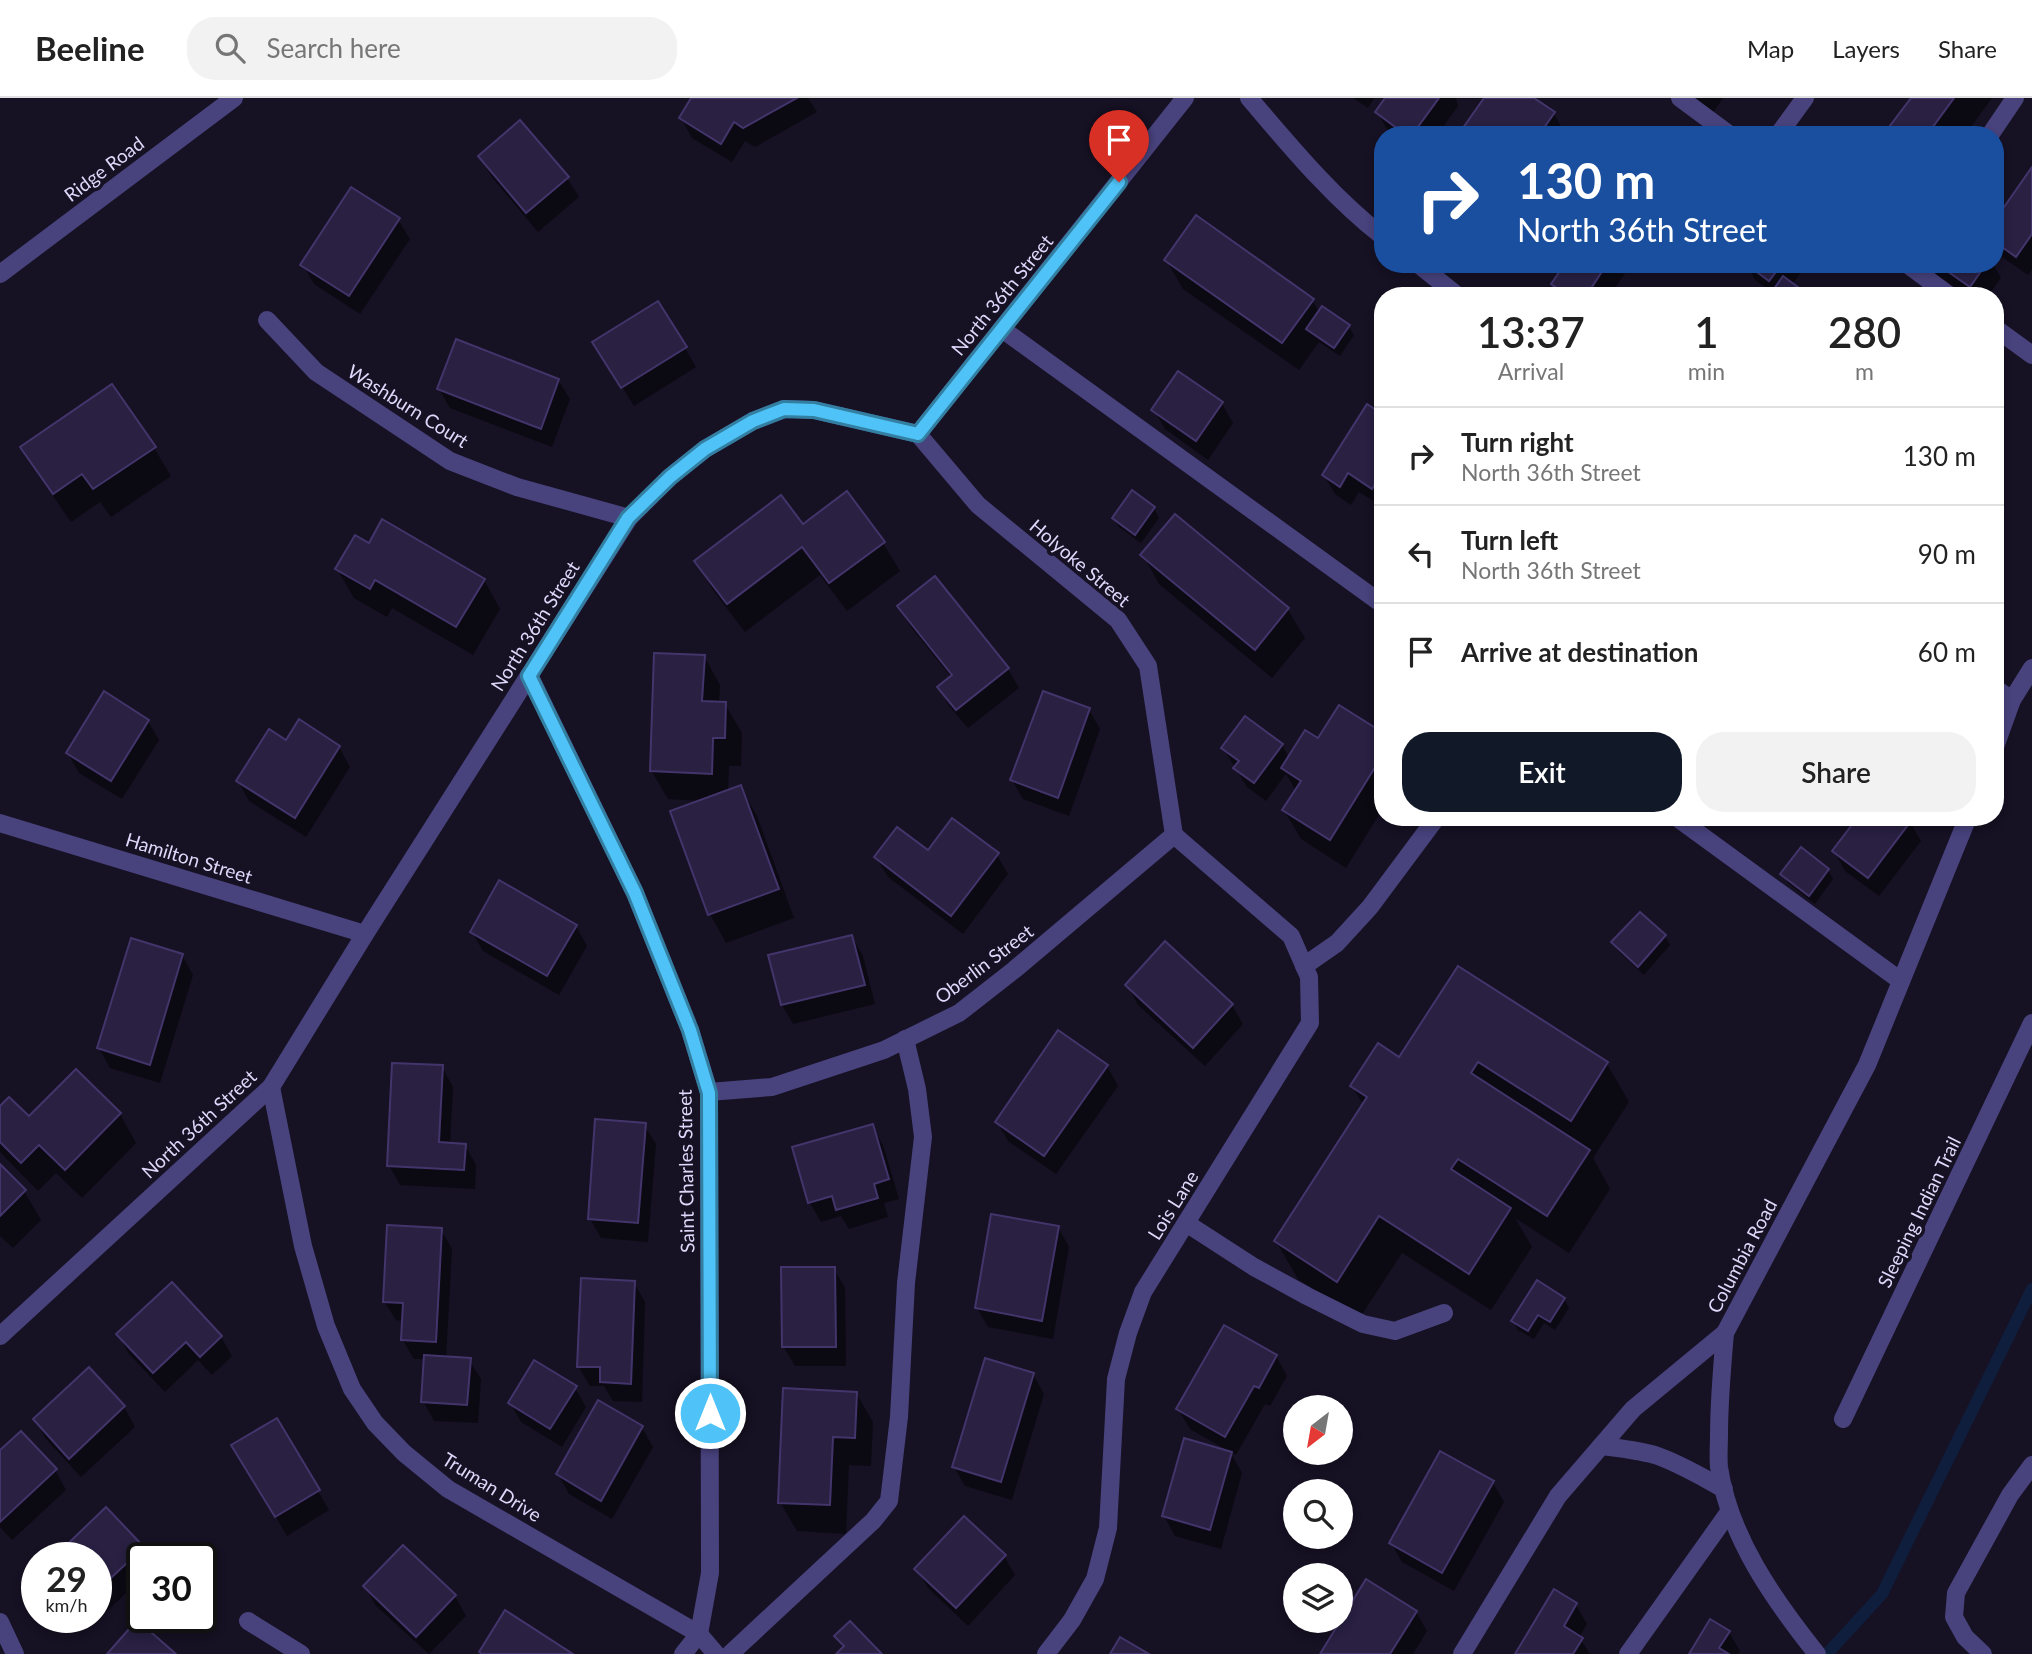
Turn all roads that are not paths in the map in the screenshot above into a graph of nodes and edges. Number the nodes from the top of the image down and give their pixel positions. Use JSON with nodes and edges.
{"nodes":[{"id":1,"x":234,"y":98,"type":"edge"},
{"id":2,"x":1185,"y":98,"type":"edge"},
{"id":3,"x":1249,"y":98,"type":"edge"},
{"id":4,"x":1680,"y":98,"type":"edge"},
{"id":5,"x":1805,"y":98,"type":"edge"},
{"id":6,"x":2015,"y":98,"type":"edge"},
{"id":7,"x":1718,"y":126,"type":"edge"},
{"id":8,"x":1785,"y":126,"type":"edge"},
{"id":9,"x":1996,"y":126,"type":"edge"},
{"id":10,"x":1374,"y":230,"type":"edge"},
{"id":11,"x":1429,"y":273,"type":"edge"},
{"id":12,"x":1919,"y":273,"type":"edge"},
{"id":13,"x":0,"y":274,"type":"edge"},
{"id":14,"x":1447,"y":287,"type":"edge"},
{"id":15,"x":1938,"y":287,"type":"edge"},
{"id":16,"x":267,"y":320,"type":"dead end"},
{"id":17,"x":1002,"y":328,"type":"junction"},
{"id":18,"x":2004,"y":335,"type":"edge"},
{"id":19,"x":2032,"y":355,"type":"edge"},
{"id":20,"x":918,"y":434,"type":"junction"},
{"id":21,"x":628,"y":518,"type":"junction"},
{"id":22,"x":1374,"y":598,"type":"edge"},
{"id":23,"x":2032,"y":668,"type":"edge"},
{"id":24,"x":529,"y":676,"type":"junction"},
{"id":25,"x":2004,"y":694,"type":"edge"},
{"id":26,"x":2032,"y":694,"type":"edge"},
{"id":27,"x":2012,"y":700,"type":"junction"},
{"id":28,"x":2004,"y":722,"type":"edge"},
{"id":29,"x":0,"y":823,"type":"edge"},
{"id":30,"x":1430,"y":826,"type":"edge"},
{"id":31,"x":1688,"y":826,"type":"edge"},
{"id":32,"x":1964,"y":826,"type":"edge"},
{"id":33,"x":1174,"y":835,"type":"junction"},
{"id":34,"x":365,"y":934,"type":"junction"},
{"id":35,"x":1304,"y":966,"type":"junction"},
{"id":36,"x":1901,"y":981,"type":"junction"},
{"id":37,"x":2032,"y":1023,"type":"edge"},
{"id":38,"x":905,"y":1039,"type":"junction"},
{"id":39,"x":271,"y":1087,"type":"junction"},
{"id":40,"x":709,"y":1093,"type":"junction"},
{"id":41,"x":1186,"y":1223,"type":"junction"},
{"id":42,"x":1444,"y":1313,"type":"dead end"},
{"id":43,"x":1,"y":1334,"type":"edge"},
{"id":44,"x":1725,"y":1334,"type":"junction"},
{"id":45,"x":1843,"y":1419,"type":"dead end"},
{"id":46,"x":1601,"y":1446,"type":"junction"},
{"id":47,"x":2032,"y":1465,"type":"edge"},
{"id":48,"x":1724,"y":1489,"type":"junction"},
{"id":49,"x":1729,"y":1512,"type":"junction"},
{"id":50,"x":248,"y":1621,"type":"dead end"},
{"id":51,"x":0,"y":1622,"type":"edge"},
{"id":52,"x":699,"y":1634,"type":"junction"},
{"id":53,"x":15,"y":1654,"type":"edge"},
{"id":54,"x":301,"y":1654,"type":"edge"},
{"id":55,"x":682,"y":1654,"type":"edge"},
{"id":56,"x":716,"y":1654,"type":"edge"},
{"id":57,"x":730,"y":1654,"type":"edge"},
{"id":58,"x":1046,"y":1654,"type":"edge"},
{"id":59,"x":1462,"y":1654,"type":"edge"},
{"id":60,"x":1628,"y":1654,"type":"edge"},
{"id":61,"x":1817,"y":1654,"type":"edge"},
{"id":62,"x":1983,"y":1654,"type":"edge"}],
"edges":[{"from":1,"to":13,"type":"street","name":"Ridge Road"},
{"from":2,"to":17,"type":"street","name":"North 36th Street"},
{"from":3,"to":10,"type":"street"},
{"from":4,"to":7,"type":"street"},
{"from":5,"to":8,"type":"street"},
{"from":6,"to":9,"type":"street"},
{"from":11,"to":14,"type":"street"},
{"from":12,"to":15,"type":"street"},
{"from":16,"to":21,"type":"street","name":"Washburn Court"},
{"from":17,"to":20,"type":"street","name":"North 36th Street"},
{"from":17,"to":22,"type":"street"},
{"from":18,"to":19,"type":"street"},
{"from":20,"to":21,"type":"street","name":"North 36th Street"},
{"from":20,"to":33,"type":"street","name":"Holyoke Street"},
{"from":21,"to":24,"type":"street","name":"North 36th Street"},
{"from":23,"to":27,"type":"street"},
{"from":24,"to":34,"type":"street","name":"North 36th Street"},
{"from":24,"to":40,"type":"street","name":"Saint Charles Street"},
{"from":25,"to":27,"type":"street"},
{"from":26,"to":27,"type":"street"},
{"from":27,"to":28,"type":"street"},
{"from":29,"to":34,"type":"street","name":"Hamilton Street"},
{"from":30,"to":35,"type":"street"},
{"from":31,"to":36,"type":"street"},
{"from":32,"to":36,"type":"street","name":"Columbia Road"},
{"from":33,"to":35,"type":"street","name":"Lois Lane"},
{"from":33,"to":38,"type":"street","name":"Oberlin Street"},
{"from":34,"to":39,"type":"street","name":"North 36th Street"},
{"from":35,"to":41,"type":"street","name":"Lois Lane"},
{"from":36,"to":44,"type":"street","name":"Columbia Road"},
{"from":37,"to":45,"type":"street","name":"Sleeping Indian Trail"},
{"from":38,"to":40,"type":"street","name":"Oberlin Street"},
{"from":38,"to":57,"type":"street"},
{"from":39,"to":43,"type":"street","name":"North 36th Street"},
{"from":39,"to":52,"type":"street","name":"Truman Drive"},
{"from":40,"to":52,"type":"street","name":"Saint Charles Street"},
{"from":41,"to":42,"type":"street"},
{"from":41,"to":58,"type":"street","name":"Lois Lane"},
{"from":44,"to":46,"type":"street","name":"Columbia Road"},
{"from":44,"to":48,"type":"street"},
{"from":46,"to":48,"type":"street"},
{"from":46,"to":59,"type":"street","name":"Columbia Road"},
{"from":47,"to":62,"type":"street"},
{"from":48,"to":49,"type":"street"},
{"from":49,"to":60,"type":"street"},
{"from":49,"to":61,"type":"street"},
{"from":50,"to":54,"type":"street"},
{"from":51,"to":53,"type":"street"},
{"from":52,"to":55,"type":"street"},
{"from":52,"to":56,"type":"street","name":"Truman Drive"}]}
